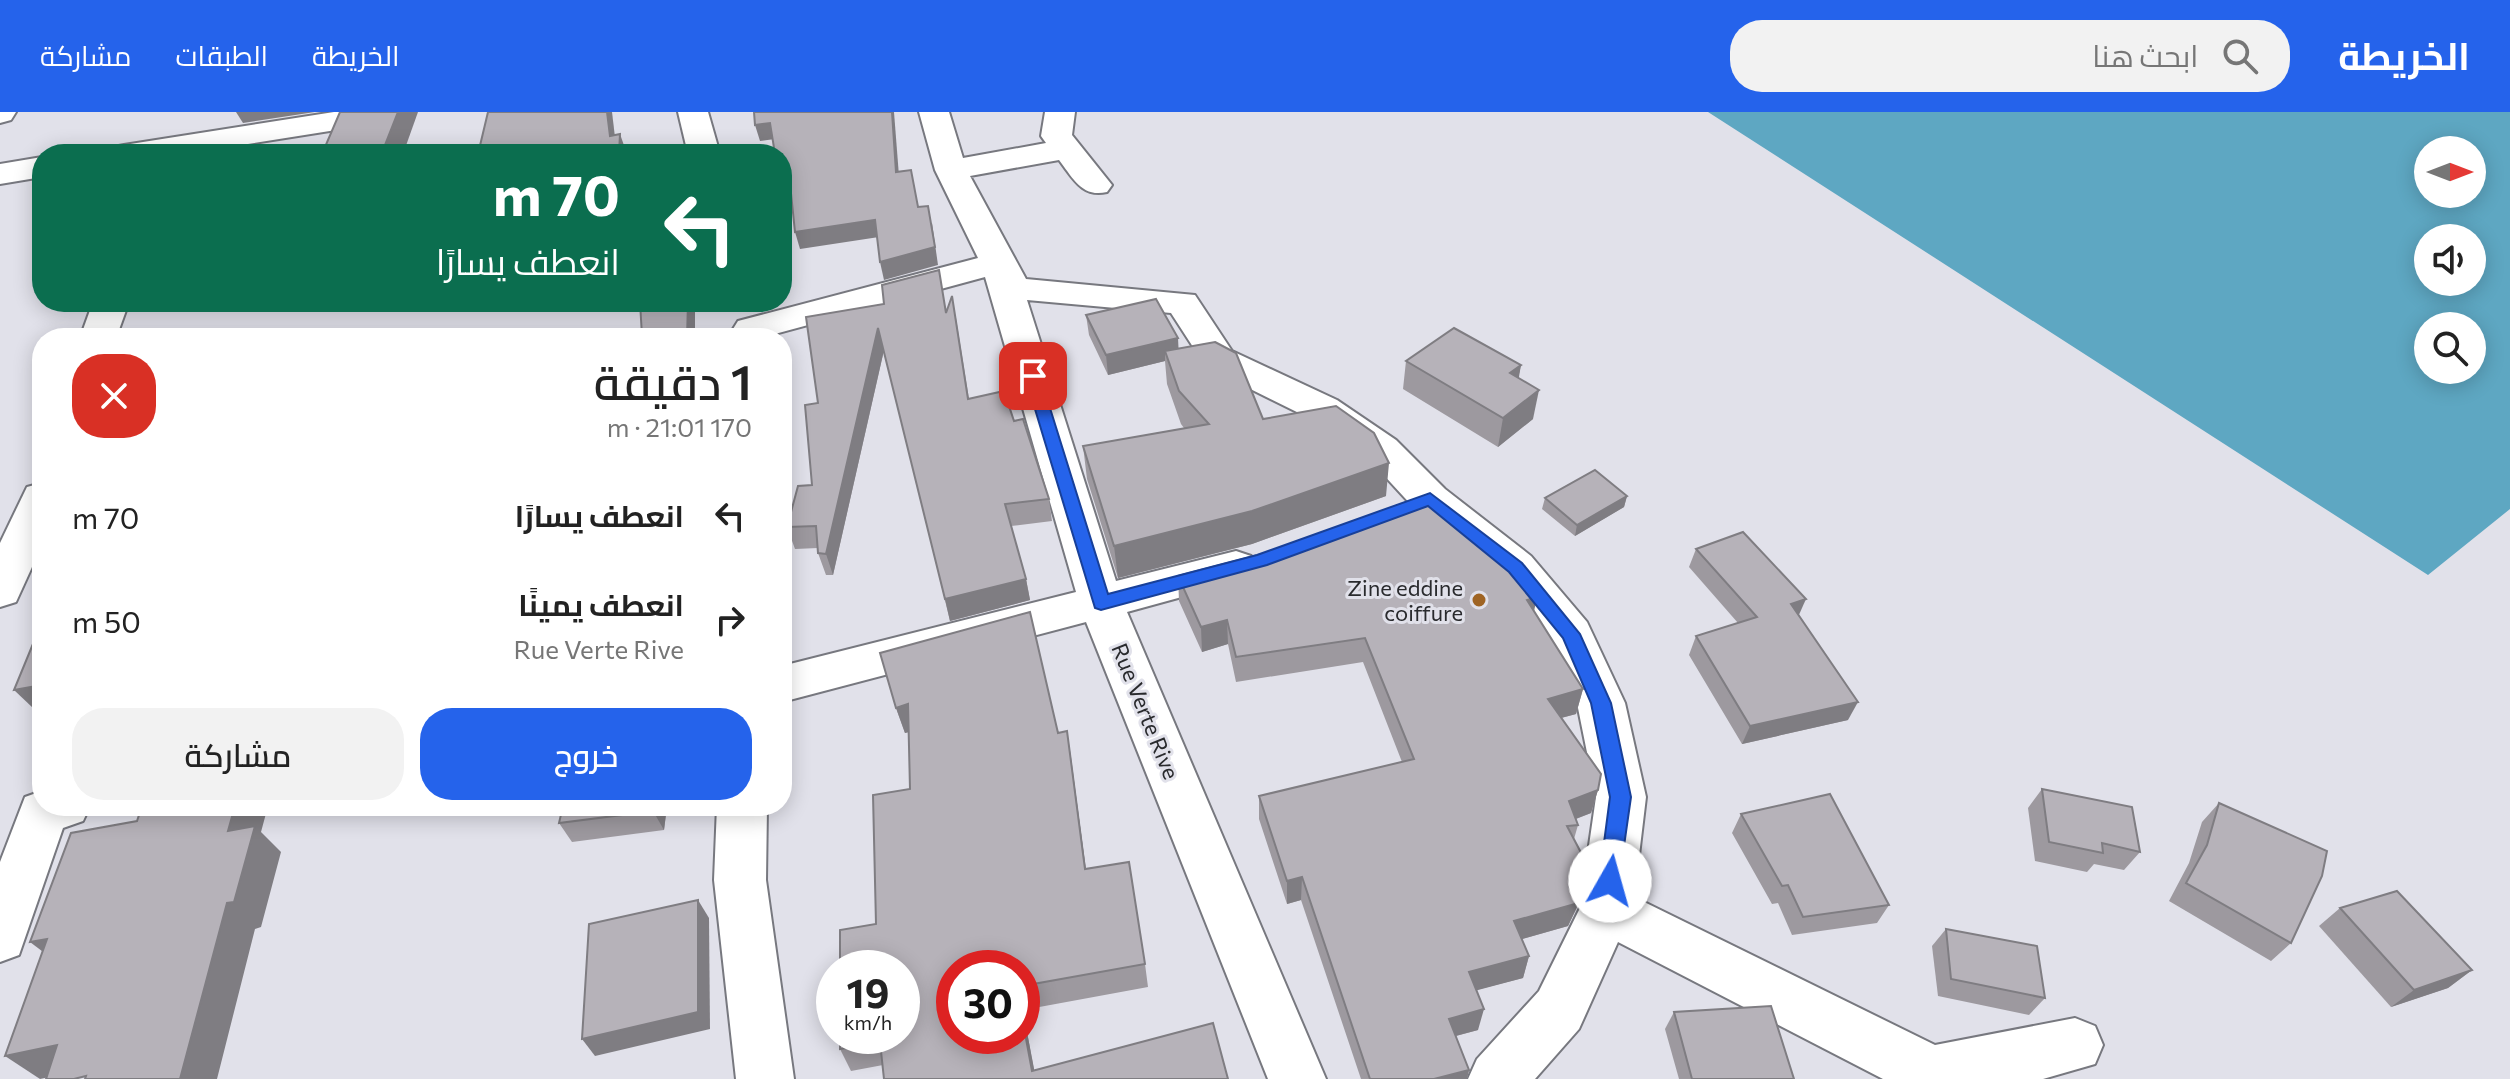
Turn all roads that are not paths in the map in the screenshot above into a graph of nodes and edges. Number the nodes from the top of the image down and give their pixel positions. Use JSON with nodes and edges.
{"nodes":[{"id":1,"x":175,"y":112,"type":"edge"},
{"id":2,"x":393,"y":112,"type":"edge"},
{"id":3,"x":693,"y":112,"type":"edge"},
{"id":4,"x":934,"y":112,"type":"edge"},
{"id":5,"x":1060,"y":112,"type":"edge"},
{"id":6,"x":166,"y":144,"type":"edge"},
{"id":7,"x":205,"y":144,"type":"edge"},
{"id":8,"x":701,"y":144,"type":"edge"},
{"id":9,"x":1067,"y":149,"type":"junction"},
{"id":10,"x":32,"y":169,"type":"edge"},
{"id":11,"x":951,"y":170,"type":"junction"},
{"id":12,"x":0,"y":174,"type":"edge"},
{"id":13,"x":1096,"y":185,"type":"dead end"},
{"id":14,"x":998,"y":263,"type":"junction"},
{"id":15,"x":749,"y":323,"type":"edge"},
{"id":16,"x":1430,"y":499,"type":"junction"},
{"id":17,"x":1388,"y":514,"type":"edge"},
{"id":18,"x":32,"y":519,"type":"edge"},
{"id":19,"x":1275,"y":556,"type":"edge"},
{"id":20,"x":0,"y":591,"type":"edge"},
{"id":21,"x":1101,"y":603,"type":"junction"},
{"id":22,"x":792,"y":681,"type":"edge"},
{"id":23,"x":42,"y":816,"type":"edge"},
{"id":24,"x":742,"y":816,"type":"edge"},
{"id":25,"x":1606,"y":909,"type":"junction"},
{"id":26,"x":0,"y":938,"type":"edge"},
{"id":27,"x":2075,"y":1045,"type":"dead end"},
{"id":28,"x":765,"y":1079,"type":"edge"},
{"id":29,"x":1297,"y":1079,"type":"edge"},
{"id":30,"x":1497,"y":1079,"type":"edge"}],
"edges":[{"from":1,"to":6,"type":"street"},
{"from":2,"to":7,"type":"street"},
{"from":3,"to":8,"type":"street"},
{"from":4,"to":11,"type":"street","name":"Rue Verte Rive"},
{"from":5,"to":9,"type":"street"},
{"from":9,"to":11,"type":"street"},
{"from":9,"to":13,"type":"street"},
{"from":10,"to":12,"type":"street"},
{"from":11,"to":14,"type":"street","name":"Rue Verte Rive"},
{"from":14,"to":15,"type":"street"},
{"from":14,"to":16,"type":"street"},
{"from":14,"to":21,"type":"street","name":"Rue Verte Rive"},
{"from":16,"to":17,"type":"street"},
{"from":16,"to":25,"type":"street"},
{"from":18,"to":20,"type":"street"},
{"from":19,"to":21,"type":"street"},
{"from":21,"to":22,"type":"street"},
{"from":21,"to":29,"type":"street","name":"Rue Verte Rive"},
{"from":23,"to":26,"type":"street"},
{"from":24,"to":28,"type":"street"},
{"from":25,"to":27,"type":"street"},
{"from":25,"to":30,"type":"street"}]}
